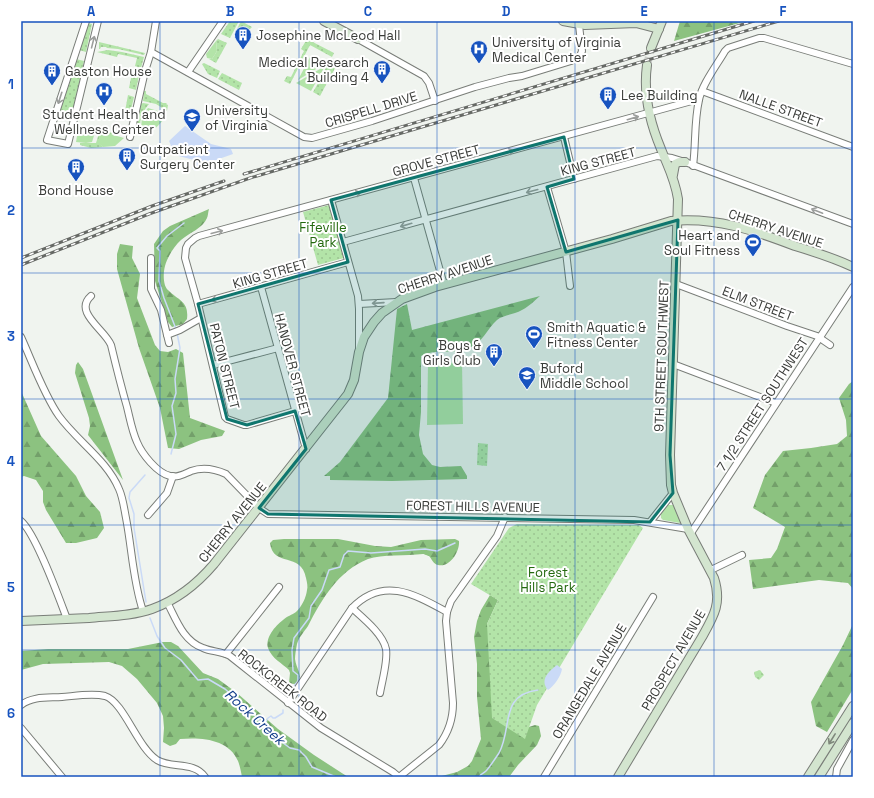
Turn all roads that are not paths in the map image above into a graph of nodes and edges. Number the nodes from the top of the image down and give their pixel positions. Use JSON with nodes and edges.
{"nodes":[{"id":1,"x":86,"y":21,"type":"edge"},
{"id":2,"x":98,"y":21,"type":"edge"},
{"id":3,"x":156,"y":21,"type":"edge"},
{"id":4,"x":223,"y":21,"type":"edge"},
{"id":5,"x":324,"y":21,"type":"edge"},
{"id":6,"x":563,"y":21,"type":"edge"},
{"id":7,"x":633,"y":21,"type":"edge"},
{"id":8,"x":579,"y":23,"type":"edge"},
{"id":9,"x":625,"y":23,"type":"junction"},
{"id":10,"x":660,"y":23,"type":"edge"},
{"id":11,"x":358,"y":39,"type":"joint"},
{"id":12,"x":651,"y":48,"type":"tunnel mouth"},
{"id":13,"x":150,"y":52,"type":"junction"},
{"id":14,"x":853,"y":64,"type":"edge"},
{"id":15,"x":647,"y":65,"type":"tunnel mouth"},
{"id":16,"x":188,"y":72,"type":"junction"},
{"id":17,"x":702,"y":90,"type":"junction"},
{"id":18,"x":699,"y":99,"type":"junction"},
{"id":19,"x":435,"y":101,"type":"junction"},
{"id":20,"x":649,"y":113,"type":"junction"},
{"id":21,"x":130,"y":137,"type":"dead end"},
{"id":22,"x":564,"y":137,"type":"junction"},
{"id":23,"x":853,"y":147,"type":"edge"},
{"id":24,"x":664,"y":156,"type":"junction"},
{"id":25,"x":685,"y":162,"type":"junction"},
{"id":26,"x":693,"y":166,"type":"junction"},
{"id":27,"x":673,"y":175,"type":"junction"},
{"id":28,"x":414,"y":178,"type":"junction"},
{"id":29,"x":574,"y":179,"type":"junction"},
{"id":30,"x":547,"y":187,"type":"junction"},
{"id":31,"x":331,"y":200,"type":"junction"},
{"id":32,"x":426,"y":220,"type":"junction"},
{"id":33,"x":678,"y":220,"type":"junction"},
{"id":34,"x":853,"y":224,"type":"edge"},
{"id":35,"x":343,"y":242,"type":"junction"},
{"id":36,"x":185,"y":251,"type":"joint"},
{"id":37,"x":566,"y":252,"type":"junction"},
{"id":38,"x":151,"y":258,"type":"dead end"},
{"id":39,"x":348,"y":262,"type":"junction"},
{"id":40,"x":853,"y":267,"type":"edge"},
{"id":41,"x":676,"y":284,"type":"junction"},
{"id":42,"x":444,"y":285,"type":"junction"},
{"id":43,"x":570,"y":286,"type":"dead end"},
{"id":44,"x":261,"y":287,"type":"junction"},
{"id":45,"x":853,"y":287,"type":"edge"},
{"id":46,"x":91,"y":296,"type":"dead end"},
{"id":47,"x":397,"y":302,"type":"junction"},
{"id":48,"x":198,"y":304,"type":"junction"},
{"id":49,"x":359,"y":304,"type":"junction"},
{"id":50,"x":201,"y":318,"type":"junction"},
{"id":51,"x":167,"y":335,"type":"junction"},
{"id":52,"x":21,"y":337,"type":"edge"},
{"id":53,"x":819,"y":338,"type":"junction"},
{"id":54,"x":169,"y":343,"type":"dead end"},
{"id":55,"x":830,"y":345,"type":"dead end"},
{"id":56,"x":278,"y":348,"type":"junction"},
{"id":57,"x":359,"y":352,"type":"junction"},
{"id":58,"x":673,"y":364,"type":"junction"},
{"id":59,"x":213,"y":365,"type":"junction"},
{"id":60,"x":776,"y":403,"type":"junction"},
{"id":61,"x":295,"y":411,"type":"junction"},
{"id":62,"x":306,"y":449,"type":"junction"},
{"id":63,"x":173,"y":476,"type":"junction"},
{"id":64,"x":673,"y":493,"type":"junction"},
{"id":65,"x":259,"y":508,"type":"junction"},
{"id":66,"x":148,"y":515,"type":"dead end"},
{"id":67,"x":505,"y":517,"type":"junction"},
{"id":68,"x":21,"y":521,"type":"edge"},
{"id":69,"x":650,"y":522,"type":"junction"},
{"id":70,"x":690,"y":531,"type":"junction"},
{"id":71,"x":742,"y":556,"type":"dead end"},
{"id":72,"x":711,"y":570,"type":"junction"},
{"id":73,"x":279,"y":587,"type":"dead end"},
{"id":74,"x":653,"y":597,"type":"dead end"},
{"id":75,"x":167,"y":602,"type":"junction"},
{"id":76,"x":352,"y":608,"type":"junction"},
{"id":77,"x":143,"y":611,"type":"junction"},
{"id":78,"x":447,"y":612,"type":"junction"},
{"id":79,"x":67,"y":619,"type":"junction"},
{"id":80,"x":21,"y":621,"type":"edge"},
{"id":81,"x":226,"y":654,"type":"junction"},
{"id":82,"x":380,"y":693,"type":"dead end"},
{"id":83,"x":288,"y":703,"type":"junction"},
{"id":84,"x":21,"y":705,"type":"edge"},
{"id":85,"x":853,"y":706,"type":"edge"},
{"id":86,"x":853,"y":723,"type":"edge"},
{"id":87,"x":21,"y":728,"type":"edge"},
{"id":88,"x":853,"y":740,"type":"edge"},
{"id":89,"x":824,"y":752,"type":"junction"},
{"id":90,"x":832,"y":757,"type":"junction"},
{"id":91,"x":62,"y":777,"type":"edge"},
{"id":92,"x":205,"y":777,"type":"edge"},
{"id":93,"x":399,"y":777,"type":"edge"},
{"id":94,"x":544,"y":777,"type":"edge"},
{"id":95,"x":618,"y":777,"type":"edge"},
{"id":96,"x":808,"y":777,"type":"edge"},
{"id":97,"x":819,"y":777,"type":"edge"},
{"id":98,"x":836,"y":777,"type":"edge"}],
"edges":[{"from":1,"to":2,"type":"street","one_way":true},
{"from":3,"to":13,"type":"street"},
{"from":4,"to":16,"type":"street"},
{"from":5,"to":11,"type":"street"},
{"from":6,"to":8,"type":"street"},
{"from":7,"to":9,"type":"street"},
{"from":8,"to":9,"type":"street"},
{"from":8,"to":19,"type":"street","name":"CRISPELL DRIVE"},
{"from":9,"to":10,"type":"street"},
{"from":10,"to":12,"type":"street"},
{"from":11,"to":19,"type":"street"},
{"from":13,"to":16,"type":"street","name":"CRISPELL DRIVE"},
{"from":13,"to":21,"type":"street"},
{"from":14,"to":17,"type":"street"},
{"from":15,"to":20,"type":"street","name":"9TH STREET SOUTHWEST"},
{"from":16,"to":19,"type":"street","name":"CRISPELL DRIVE"},
{"from":17,"to":18,"type":"street"},
{"from":17,"to":23,"type":"street","name":"NALLE STREET"},
{"from":18,"to":20,"type":"street","name":"GROVE STREET"},
{"from":18,"to":26,"type":"street"},
{"from":22,"to":20,"type":"street","name":"GROVE STREET","one_way":true},
{"from":20,"to":24,"type":"street","name":"9TH STREET SOUTHWEST"},
{"from":28,"to":22,"type":"street","name":"GROVE STREET","one_way":true},
{"from":22,"to":29,"type":"street"},
{"from":24,"to":25,"type":"street","name":"KING STREET"},
{"from":24,"to":27,"type":"street","name":"9TH STREET SOUTHWEST"},
{"from":24,"to":29,"type":"street","name":"KING STREET"},
{"from":25,"to":26,"type":"street","name":"KING STREET"},
{"from":25,"to":27,"type":"street"},
{"from":34,"to":26,"type":"street","name":"KING STREET","one_way":true},
{"from":27,"to":33,"type":"street","name":"9TH STREET SOUTHWEST"},
{"from":31,"to":28,"type":"street","name":"GROVE STREET","one_way":true},
{"from":28,"to":32,"type":"street"},
{"from":29,"to":30,"type":"street","name":"KING STREET"},
{"from":30,"to":32,"type":"street","name":"KING STREET","one_way":true},
{"from":30,"to":37,"type":"street"},
{"from":31,"to":35,"type":"street"},
{"from":36,"to":31,"type":"street","name":"GROVE STREET","one_way":true},
{"from":32,"to":35,"type":"street","name":"KING STREET","one_way":true},
{"from":32,"to":42,"type":"street"},
{"from":33,"to":37,"type":"street","name":"CHERRY AVENUE"},
{"from":33,"to":40,"type":"street","name":"CHERRY AVENUE"},
{"from":33,"to":41,"type":"street","name":"9TH STREET SOUTHWEST"},
{"from":35,"to":39,"type":"street"},
{"from":36,"to":48,"type":"street","name":"PATON STREET"},
{"from":37,"to":42,"type":"street","name":"CHERRY AVENUE"},
{"from":37,"to":43,"type":"street"},
{"from":38,"to":51,"type":"street"},
{"from":39,"to":44,"type":"street","name":"KING STREET"},
{"from":39,"to":49,"type":"street"},
{"from":41,"to":53,"type":"street","name":"ELM STREET"},
{"from":41,"to":58,"type":"street","name":"9TH STREET SOUTHWEST"},
{"from":42,"to":47,"type":"street","name":"CHERRY AVENUE"},
{"from":44,"to":48,"type":"street","name":"KING STREET","one_way":true},
{"from":44,"to":56,"type":"street","name":"HANOVER STREET"},
{"from":45,"to":53,"type":"street","name":"7 1/2 STREET SOUTHWEST"},
{"from":46,"to":63,"type":"street"},
{"from":47,"to":49,"type":"street","one_way":true},
{"from":47,"to":57,"type":"street","name":"CHERRY AVENUE"},
{"from":48,"to":50,"type":"street","name":"PATON STREET"},
{"from":49,"to":57,"type":"street"},
{"from":50,"to":51,"type":"street"},
{"from":50,"to":59,"type":"street","name":"PATON STREET"},
{"from":51,"to":54,"type":"street"},
{"from":52,"to":77,"type":"street"},
{"from":53,"to":55,"type":"street","name":"ELM STREET"},
{"from":53,"to":60,"type":"street","name":"7 1/2 STREET SOUTHWEST"},
{"from":56,"to":59,"type":"street"},
{"from":56,"to":61,"type":"street","name":"HANOVER STREET"},
{"from":57,"to":62,"type":"street","name":"CHERRY AVENUE"},
{"from":58,"to":60,"type":"street"},
{"from":58,"to":64,"type":"street","name":"9TH STREET SOUTHWEST"},
{"from":59,"to":61,"type":"street","name":"PATON STREET"},
{"from":60,"to":70,"type":"street","name":"7 1/2 STREET SOUTHWEST"},
{"from":61,"to":62,"type":"street","name":"HANOVER STREET"},
{"from":62,"to":65,"type":"street","name":"CHERRY AVENUE"},
{"from":63,"to":65,"type":"street"},
{"from":63,"to":66,"type":"street"},
{"from":64,"to":69,"type":"street"},
{"from":64,"to":70,"type":"street","name":"9TH STREET SOUTHWEST"},
{"from":65,"to":67,"type":"street","name":"FOREST HILLS AVENUE"},
{"from":65,"to":75,"type":"street","name":"CHERRY AVENUE"},
{"from":67,"to":69,"type":"street","name":"FOREST HILLS AVENUE"},
{"from":67,"to":78,"type":"street"},
{"from":68,"to":79,"type":"street"},
{"from":69,"to":70,"type":"street","name":"FOREST HILLS AVENUE"},
{"from":70,"to":72,"type":"street","name":"PROSPECT AVENUE"},
{"from":71,"to":72,"type":"street"},
{"from":72,"to":95,"type":"street","name":"PROSPECT AVENUE"},
{"from":73,"to":81,"type":"street"},
{"from":74,"to":94,"type":"street","name":"ORANGEDALE AVENUE"},
{"from":75,"to":77,"type":"street","name":"CHERRY AVENUE"},
{"from":75,"to":81,"type":"street","name":"ROCKCREEK ROAD"},
{"from":76,"to":78,"type":"street"},
{"from":76,"to":82,"type":"street"},
{"from":76,"to":83,"type":"street"},
{"from":77,"to":79,"type":"street","name":"CHERRY AVENUE"},
{"from":78,"to":93,"type":"street"},
{"from":79,"to":80,"type":"street","name":"CHERRY AVENUE"},
{"from":81,"to":83,"type":"street","name":"ROCKCREEK ROAD"},
{"from":83,"to":93,"type":"street","name":"ROCKCREEK ROAD"},
{"from":84,"to":92,"type":"street"},
{"from":85,"to":89,"type":"street","one_way":true},
{"from":86,"to":90,"type":"street"},
{"from":87,"to":91,"type":"street"},
{"from":88,"to":98,"type":"street"},
{"from":89,"to":90,"type":"street"},
{"from":89,"to":96,"type":"street"},
{"from":90,"to":97,"type":"street"}]}
